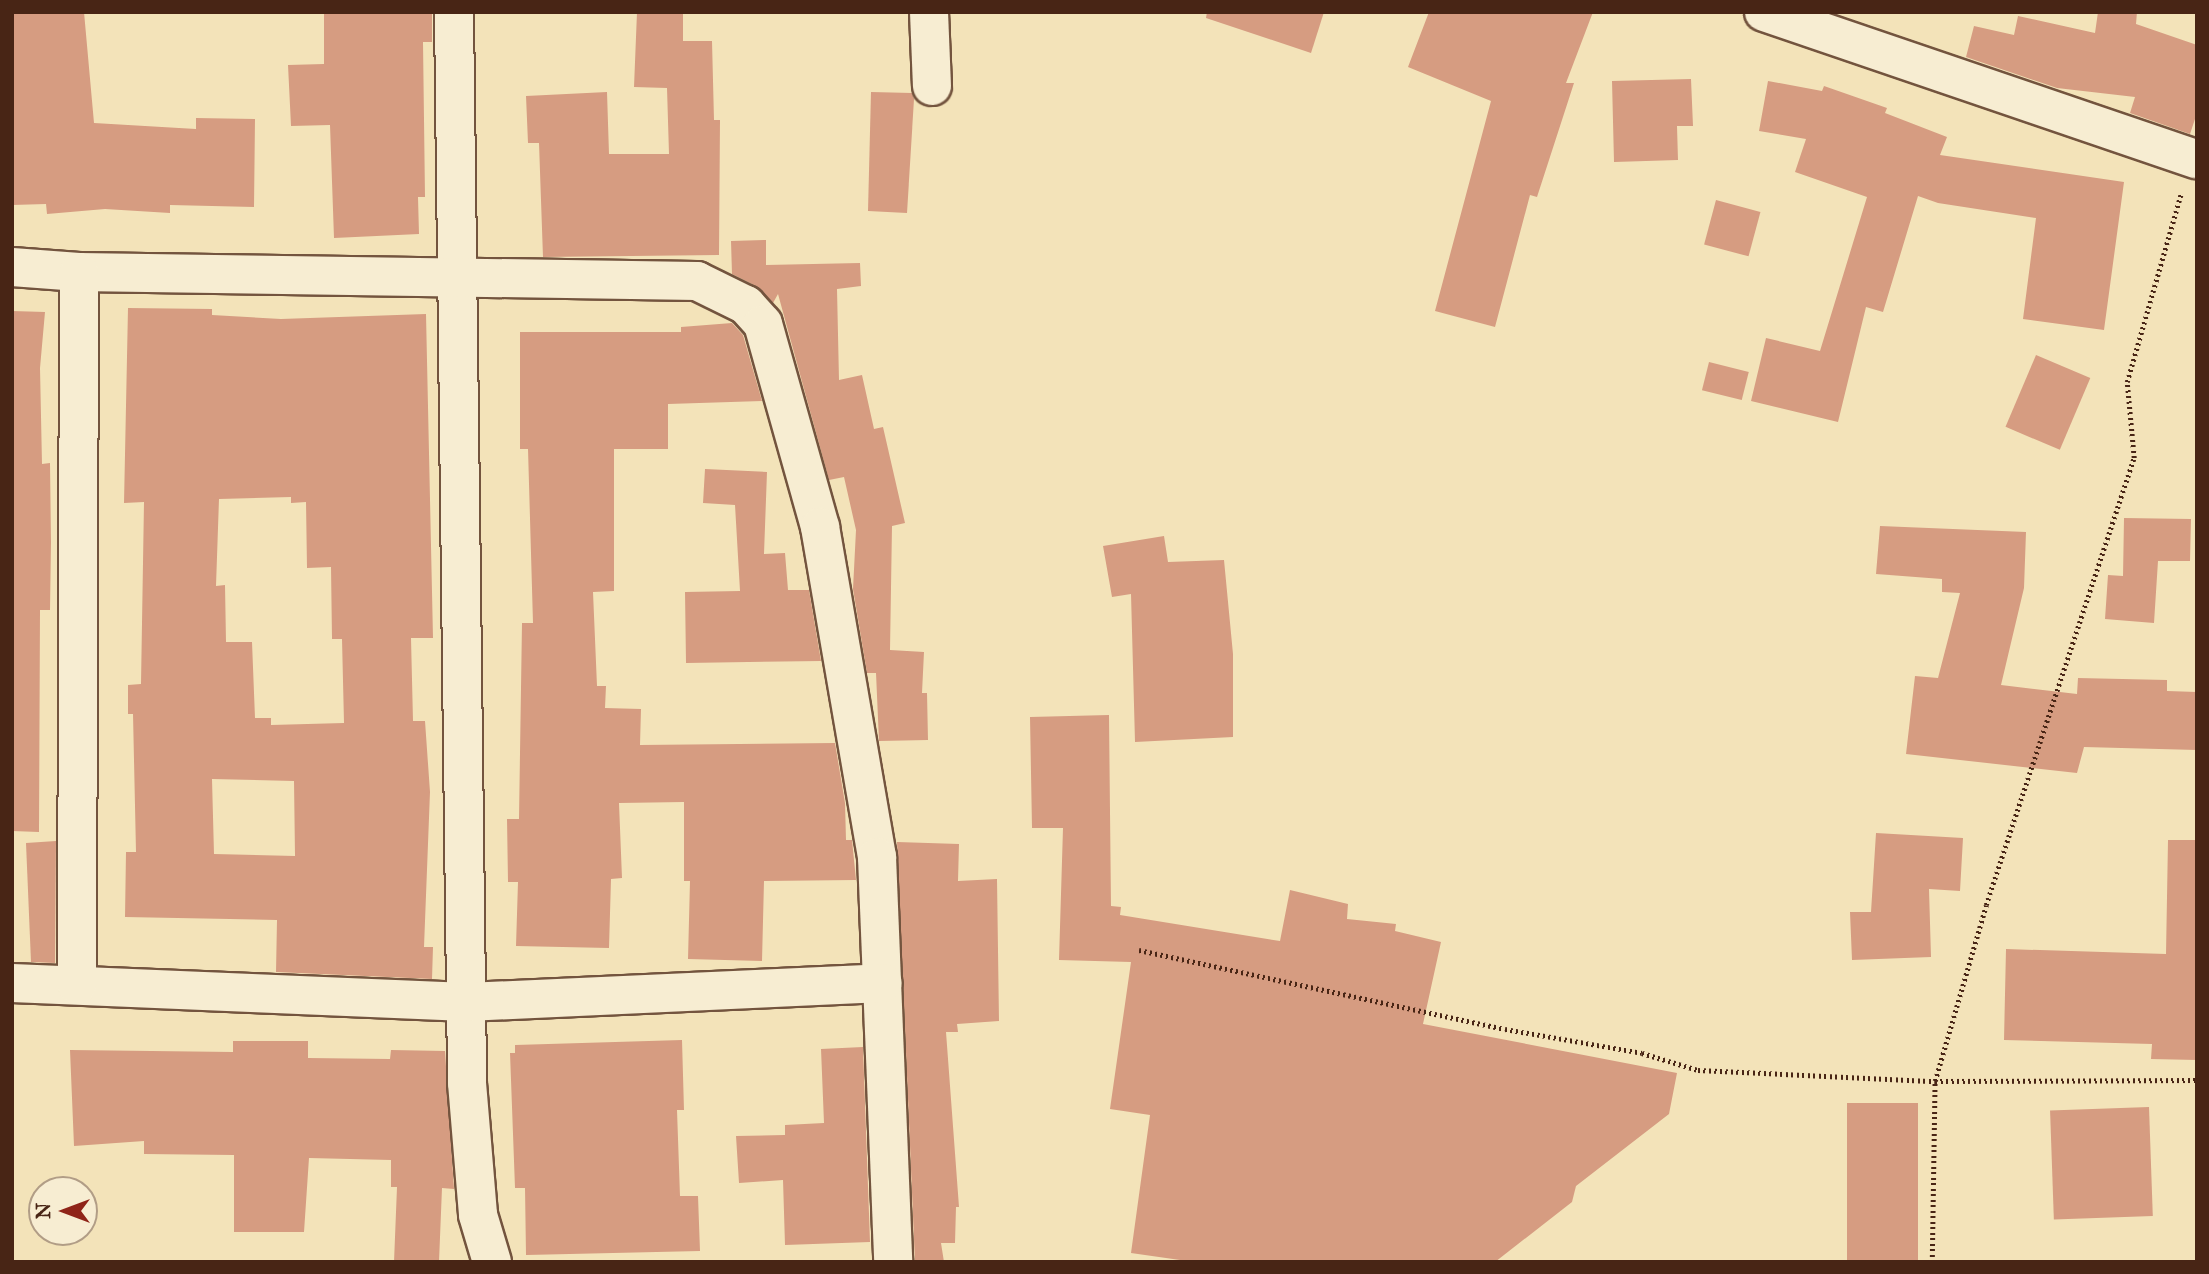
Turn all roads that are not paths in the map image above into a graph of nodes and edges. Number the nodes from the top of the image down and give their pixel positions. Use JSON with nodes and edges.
{"nodes":[{"id":1,"x":454,"y":12,"type":"edge"},
{"id":2,"x":929,"y":12,"type":"edge"},
{"id":3,"x":1764,"y":12,"type":"edge"},
{"id":4,"x":932,"y":86,"type":"dead end"},
{"id":5,"x":2194,"y":158,"type":"edge"},
{"id":6,"x":12,"y":267,"type":"edge"},
{"id":7,"x":79,"y":272,"type":"junction"},
{"id":8,"x":457,"y":277,"type":"junction"},
{"id":9,"x":883,"y":983,"type":"junction"},
{"id":10,"x":12,"y":984,"type":"edge"},
{"id":11,"x":77,"y":985,"type":"junction"},
{"id":12,"x":467,"y":1002,"type":"junction"},
{"id":13,"x":492,"y":1262,"type":"edge"},
{"id":14,"x":893,"y":1262,"type":"edge"}],
"edges":[{"from":1,"to":8,"type":"street"},
{"from":2,"to":4,"type":"street"},
{"from":3,"to":5,"type":"street"},
{"from":6,"to":7,"type":"street"},
{"from":7,"to":8,"type":"street"},
{"from":7,"to":11,"type":"street"},
{"from":8,"to":9,"type":"street"},
{"from":8,"to":12,"type":"street"},
{"from":9,"to":12,"type":"street"},
{"from":9,"to":14,"type":"street"},
{"from":10,"to":11,"type":"street"},
{"from":11,"to":12,"type":"street"},
{"from":12,"to":13,"type":"street"}]}
